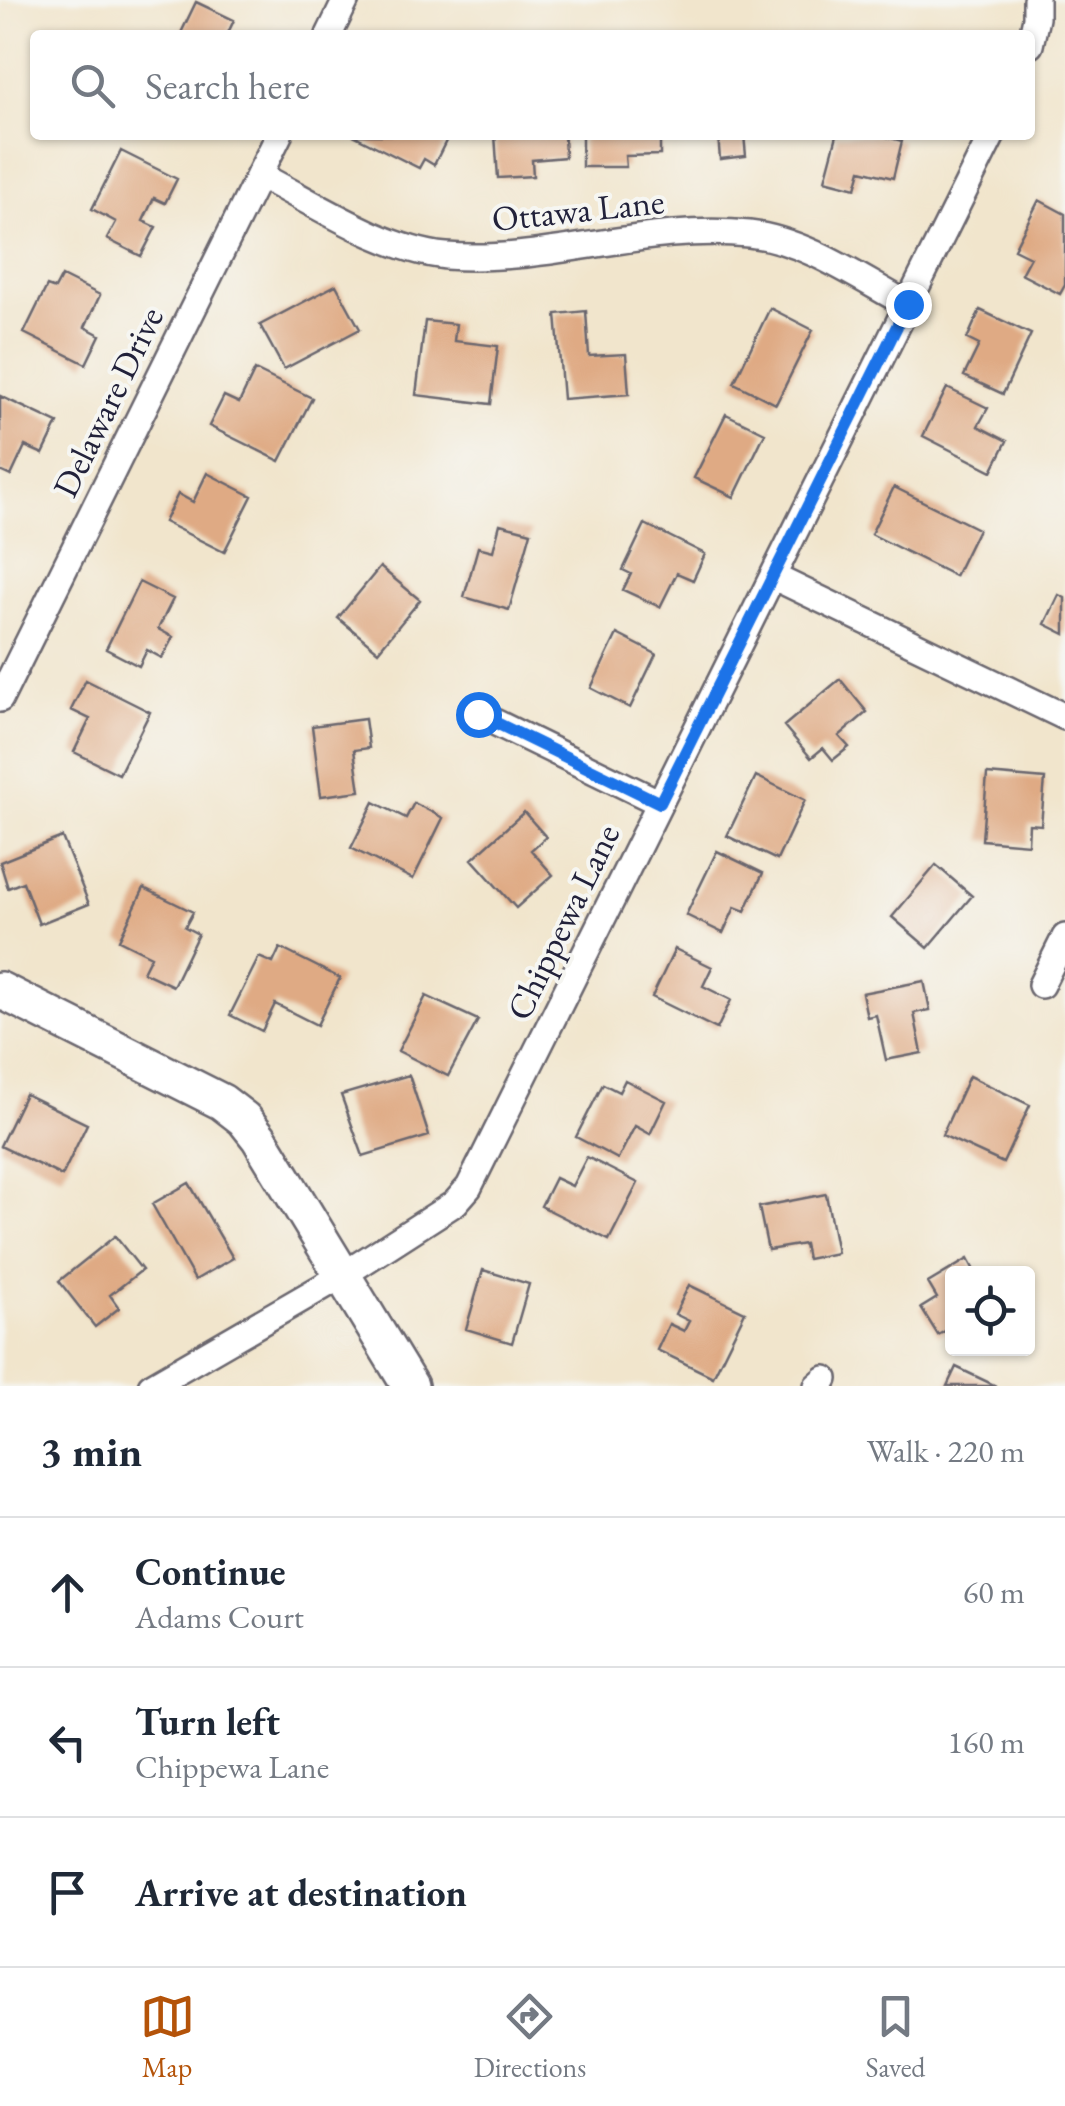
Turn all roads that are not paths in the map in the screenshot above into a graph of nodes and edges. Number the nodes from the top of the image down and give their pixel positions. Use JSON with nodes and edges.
{"nodes":[{"id":1,"x":346,"y":0,"type":"edge"},
{"id":2,"x":1036,"y":0,"type":"edge"},
{"id":3,"x":331,"y":30,"type":"edge"},
{"id":4,"x":1032,"y":30,"type":"edge"},
{"id":5,"x":276,"y":140,"type":"edge"},
{"id":6,"x":990,"y":140,"type":"edge"},
{"id":7,"x":258,"y":175,"type":"junction"},
{"id":8,"x":908,"y":304,"type":"junction"},
{"id":9,"x":774,"y":577,"type":"junction"},
{"id":10,"x":0,"y":699,"type":"edge"},
{"id":11,"x":478,"y":714,"type":"dead end"},
{"id":12,"x":1065,"y":718,"type":"edge"},
{"id":13,"x":660,"y":803,"type":"junction"},
{"id":14,"x":1065,"y":937,"type":"edge"},
{"id":15,"x":1042,"y":985,"type":"dead end"},
{"id":16,"x":0,"y":990,"type":"edge"},
{"id":17,"x":343,"y":1275,"type":"junction"},
{"id":18,"x":151,"y":1386,"type":"edge"},
{"id":19,"x":410,"y":1386,"type":"edge"}],
"edges":[{"from":1,"to":3,"type":"street"},
{"from":2,"to":4,"type":"street"},
{"from":5,"to":7,"type":"street","name":"Delaware Drive"},
{"from":6,"to":8,"type":"street","name":"Chippewa Lane"},
{"from":7,"to":8,"type":"street","name":"Ottawa Lane"},
{"from":7,"to":10,"type":"street","name":"Delaware Drive"},
{"from":8,"to":9,"type":"street","name":"Chippewa Lane"},
{"from":9,"to":12,"type":"street"},
{"from":9,"to":13,"type":"street","name":"Chippewa Lane"},
{"from":11,"to":13,"type":"street"},
{"from":13,"to":17,"type":"street","name":"Chippewa Lane"},
{"from":14,"to":15,"type":"street"},
{"from":16,"to":17,"type":"street"},
{"from":17,"to":18,"type":"street","name":"Chippewa Lane"},
{"from":17,"to":19,"type":"street"}]}
